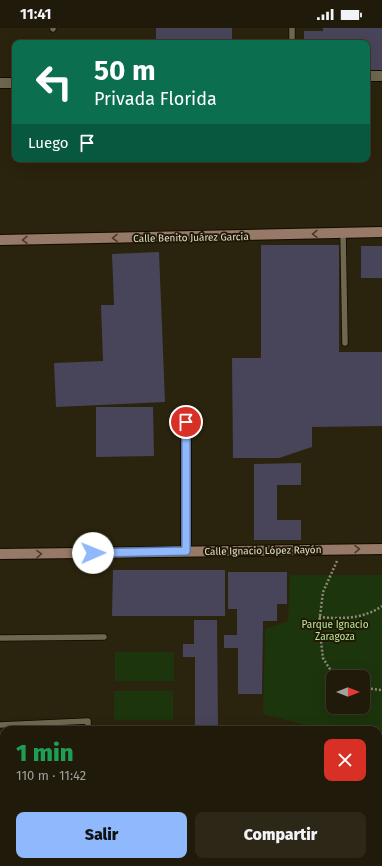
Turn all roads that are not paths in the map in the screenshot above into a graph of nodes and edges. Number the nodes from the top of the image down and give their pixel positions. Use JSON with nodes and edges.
{"nodes":[{"id":1,"x":292,"y":28,"type":"edge"},
{"id":2,"x":292,"y":40,"type":"edge"},
{"id":3,"x":370,"y":76,"type":"edge"},
{"id":4,"x":382,"y":76,"type":"edge"},
{"id":5,"x":0,"y":83,"type":"edge"},
{"id":6,"x":12,"y":83,"type":"edge"},
{"id":7,"x":382,"y":232,"type":"edge"},
{"id":8,"x":343,"y":233,"type":"junction"},
{"id":9,"x":0,"y":240,"type":"edge"},
{"id":10,"x":345,"y":343,"type":"dead end"},
{"id":11,"x":186,"y":422,"type":"dead end"},
{"id":12,"x":382,"y":549,"type":"edge"},
{"id":13,"x":186,"y":551,"type":"junction"},
{"id":14,"x":0,"y":554,"type":"edge"},
{"id":15,"x":104,"y":637,"type":"dead end"},
{"id":16,"x":0,"y":638,"type":"edge"},
{"id":17,"x":0,"y":725,"type":"edge"},
{"id":18,"x":88,"y":726,"type":"edge"}],
"edges":[{"from":1,"to":2,"type":"lane"},
{"from":3,"to":4,"type":"street"},
{"from":5,"to":6,"type":"street"},
{"from":7,"to":8,"type":"main road","name":"Calle Benito Juárez Garcia"},
{"from":8,"to":9,"type":"main road","name":"Calle Benito Juárez Garcia","one_way":true},
{"from":8,"to":10,"type":"lane"},
{"from":11,"to":13,"type":"street"},
{"from":13,"to":12,"type":"main road","name":"Calle Ignacio López Rayón","one_way":true},
{"from":14,"to":13,"type":"main road","name":"Calle Ignacio López Rayón","one_way":true},
{"from":15,"to":16,"type":"lane"},
{"from":17,"to":18,"type":"lane"}]}
